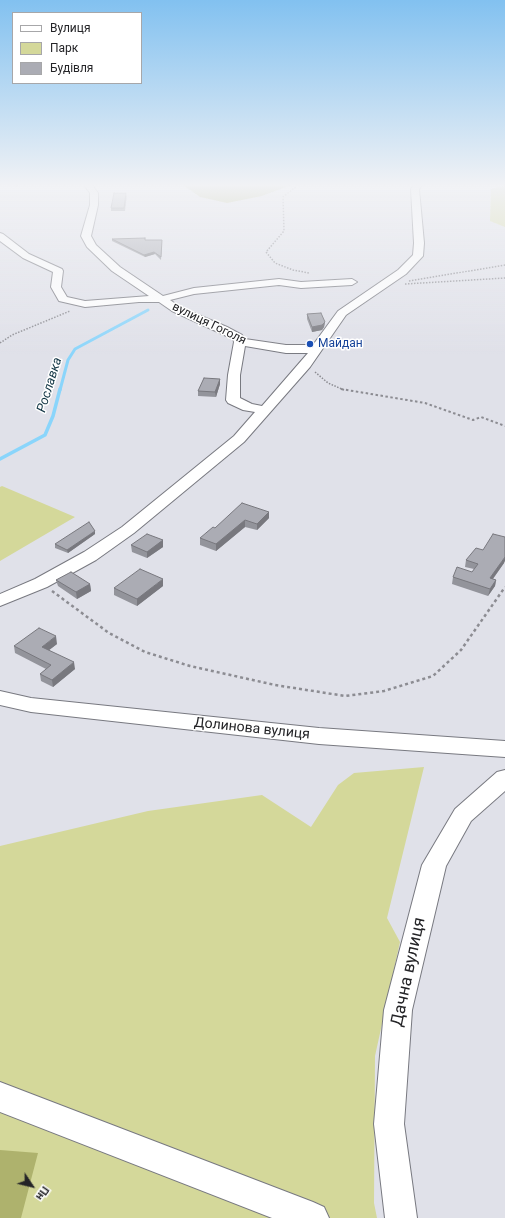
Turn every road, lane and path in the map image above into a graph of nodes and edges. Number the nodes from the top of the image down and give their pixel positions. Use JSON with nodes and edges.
{"nodes":[{"id":1,"x":8,"y":242,"type":"edge"},
{"id":2,"x":89,"y":242,"type":"edge"},
{"id":3,"x":275,"y":242,"type":"edge"},
{"id":4,"x":419,"y":242,"type":"edge"},
{"id":5,"x":505,"y":265,"type":"edge"},
{"id":6,"x":310,"y":273,"type":"dead end"},
{"id":7,"x":505,"y":278,"type":"edge"},
{"id":8,"x":352,"y":282,"type":"dead end"},
{"id":9,"x":381,"y":286,"type":"junction"},
{"id":10,"x":162,"y":299,"type":"junction"},
{"id":11,"x":85,"y":304,"type":"junction"},
{"id":12,"x":240,"y":342,"type":"junction"},
{"id":13,"x":0,"y":343,"type":"edge"},
{"id":14,"x":316,"y":349,"type":"junction"},
{"id":15,"x":306,"y":364,"type":"junction"},
{"id":16,"x":264,"y":410,"type":"junction"},
{"id":17,"x":505,"y":426,"type":"edge"},
{"id":18,"x":41,"y":583,"type":"junction"},
{"id":19,"x":505,"y":587,"type":"edge"},
{"id":20,"x":0,"y":601,"type":"edge"},
{"id":21,"x":0,"y":698,"type":"edge"},
{"id":22,"x":505,"y":749,"type":"edge"},
{"id":23,"x":505,"y":778,"type":"edge"},
{"id":24,"x":0,"y":1097,"type":"edge"},
{"id":25,"x":313,"y":1218,"type":"edge"},
{"id":26,"x":401,"y":1218,"type":"edge"}],
"edges":[{"from":1,"to":11,"type":"street"},
{"from":2,"to":10,"type":"street","name":"вулиця Гоголя"},
{"from":3,"to":6,"type":"path"},
{"from":4,"to":9,"type":"street"},
{"from":5,"to":9,"type":"path"},
{"from":7,"to":9,"type":"path"},
{"from":8,"to":10,"type":"street"},
{"from":9,"to":14,"type":"street"},
{"from":10,"to":11,"type":"street"},
{"from":10,"to":12,"type":"street","name":"вулиця Гоголя"},
{"from":11,"to":13,"type":"path"},
{"from":12,"to":14,"type":"street","name":"вулиця Гоголя"},
{"from":12,"to":16,"type":"street"},
{"from":14,"to":15,"type":"street"},
{"from":15,"to":16,"type":"street"},
{"from":15,"to":17,"type":"path"},
{"from":16,"to":18,"type":"street"},
{"from":18,"to":19,"type":"path"},
{"from":18,"to":20,"type":"street"},
{"from":21,"to":22,"type":"street","name":"Долинова вулиця"},
{"from":23,"to":26,"type":"street","name":"Дачна вулиця"},
{"from":24,"to":25,"type":"street"}]}
